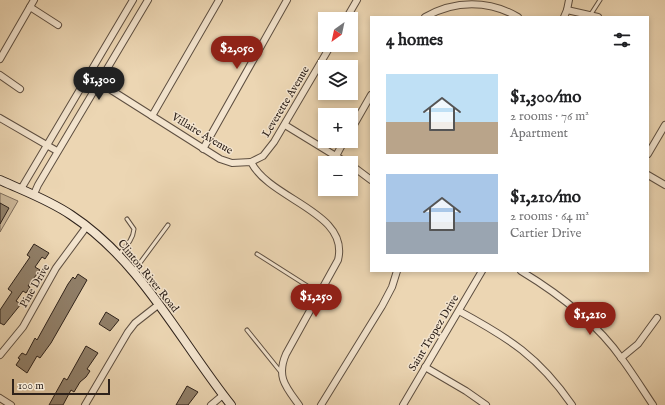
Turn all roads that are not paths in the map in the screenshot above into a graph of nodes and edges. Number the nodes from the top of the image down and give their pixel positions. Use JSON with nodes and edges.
{"nodes":[{"id":1,"x":133,"y":0,"type":"edge"},
{"id":2,"x":148,"y":0,"type":"edge"},
{"id":3,"x":219,"y":0,"type":"edge"},
{"id":4,"x":287,"y":0,"type":"edge"},
{"id":5,"x":357,"y":0,"type":"edge"},
{"id":6,"x":568,"y":0,"type":"edge"},
{"id":7,"x":600,"y":0,"type":"edge"},
{"id":8,"x":31,"y":2,"type":"edge"},
{"id":9,"x":567,"y":10,"type":"junction"},
{"id":10,"x":350,"y":12,"type":"edge"},
{"id":11,"x":591,"y":14,"type":"junction"},
{"id":12,"x":427,"y":16,"type":"edge"},
{"id":13,"x":516,"y":16,"type":"edge"},
{"id":14,"x":564,"y":16,"type":"edge"},
{"id":15,"x":596,"y":16,"type":"edge"},
{"id":16,"x":58,"y":26,"type":"dead end"},
{"id":17,"x":327,"y":52,"type":"edge"},
{"id":18,"x":1,"y":56,"type":"edge"},
{"id":19,"x":0,"y":75,"type":"edge"},
{"id":20,"x":89,"y":76,"type":"junction"},
{"id":21,"x":100,"y":82,"type":"junction"},
{"id":22,"x":20,"y":89,"type":"dead end"},
{"id":23,"x":370,"y":98,"type":"edge"},
{"id":24,"x":152,"y":116,"type":"junction"},
{"id":25,"x":0,"y":118,"type":"edge"},
{"id":26,"x":358,"y":118,"type":"edge"},
{"id":27,"x":285,"y":125,"type":"junction"},
{"id":28,"x":665,"y":125,"type":"edge"},
{"id":29,"x":46,"y":146,"type":"junction"},
{"id":30,"x":340,"y":148,"type":"edge"},
{"id":31,"x":203,"y":149,"type":"junction"},
{"id":32,"x":58,"y":151,"type":"junction"},
{"id":33,"x":649,"y":152,"type":"edge"},
{"id":34,"x":336,"y":156,"type":"joint"},
{"id":35,"x":251,"y":162,"type":"junction"},
{"id":36,"x":358,"y":171,"type":"edge"},
{"id":37,"x":649,"y":176,"type":"edge"},
{"id":38,"x":370,"y":179,"type":"edge"},
{"id":39,"x":0,"y":180,"type":"edge"},
{"id":40,"x":665,"y":186,"type":"edge"},
{"id":41,"x":21,"y":189,"type":"junction"},
{"id":42,"x":34,"y":194,"type":"junction"},
{"id":43,"x":127,"y":219,"type":"dead end"},
{"id":44,"x":168,"y":225,"type":"dead end"},
{"id":45,"x":87,"y":226,"type":"junction"},
{"id":46,"x":257,"y":254,"type":"dead end"},
{"id":47,"x":118,"y":255,"type":"junction"},
{"id":48,"x":133,"y":272,"type":"junction"},
{"id":49,"x":397,"y":272,"type":"edge"},
{"id":50,"x":481,"y":272,"type":"edge"},
{"id":51,"x":523,"y":272,"type":"edge"},
{"id":52,"x":320,"y":294,"type":"junction"},
{"id":53,"x":158,"y":305,"type":"junction"},
{"id":54,"x":459,"y":311,"type":"junction"},
{"id":55,"x":657,"y":318,"type":"dead end"},
{"id":56,"x":247,"y":330,"type":"dead end"},
{"id":57,"x":0,"y":355,"type":"edge"},
{"id":58,"x":621,"y":358,"type":"junction"},
{"id":59,"x":425,"y":367,"type":"junction"},
{"id":60,"x":280,"y":371,"type":"junction"},
{"id":61,"x":223,"y":395,"type":"junction"},
{"id":62,"x":0,"y":398,"type":"edge"},
{"id":63,"x":11,"y":405,"type":"edge"},
{"id":64,"x":85,"y":405,"type":"edge"},
{"id":65,"x":211,"y":405,"type":"edge"},
{"id":66,"x":231,"y":405,"type":"edge"},
{"id":67,"x":299,"y":405,"type":"edge"},
{"id":68,"x":321,"y":405,"type":"edge"},
{"id":69,"x":403,"y":405,"type":"edge"},
{"id":70,"x":486,"y":405,"type":"edge"},
{"id":71,"x":572,"y":405,"type":"edge"},
{"id":72,"x":653,"y":405,"type":"edge"}],
"edges":[{"from":1,"to":20,"type":"street"},
{"from":2,"to":21,"type":"street"},
{"from":3,"to":24,"type":"street"},
{"from":4,"to":31,"type":"street"},
{"from":5,"to":10,"type":"street"},
{"from":6,"to":9,"type":"street"},
{"from":7,"to":11,"type":"lane"},
{"from":8,"to":16,"type":"street"},
{"from":8,"to":18,"type":"street"},
{"from":9,"to":11,"type":"street"},
{"from":9,"to":14,"type":"street"},
{"from":11,"to":15,"type":"street"},
{"from":12,"to":13,"type":"street"},
{"from":17,"to":27,"type":"street","name":"Leverette Avenue"},
{"from":19,"to":22,"type":"street"},
{"from":20,"to":21,"type":"street","name":"Villaire Avenue"},
{"from":20,"to":29,"type":"street"},
{"from":21,"to":24,"type":"street","name":"Villaire Avenue"},
{"from":21,"to":32,"type":"street"},
{"from":23,"to":26,"type":"street"},
{"from":24,"to":31,"type":"street","name":"Villaire Avenue"},
{"from":25,"to":29,"type":"street"},
{"from":27,"to":34,"type":"street"},
{"from":27,"to":35,"type":"street","name":"Leverette Avenue"},
{"from":28,"to":33,"type":"street"},
{"from":29,"to":32,"type":"street"},
{"from":29,"to":41,"type":"street"},
{"from":30,"to":34,"type":"street"},
{"from":31,"to":35,"type":"street","name":"Villaire Avenue"},
{"from":32,"to":42,"type":"street"},
{"from":35,"to":52,"type":"street"},
{"from":36,"to":38,"type":"street"},
{"from":37,"to":40,"type":"street"},
{"from":39,"to":41,"type":"street","name":"Clinton River Road"},
{"from":41,"to":42,"type":"street","name":"Clinton River Road"},
{"from":42,"to":45,"type":"street","name":"Clinton River Road"},
{"from":43,"to":47,"type":"lane"},
{"from":44,"to":48,"type":"lane"},
{"from":45,"to":47,"type":"street","name":"Clinton River Road"},
{"from":45,"to":57,"type":"street","name":"Pine Drive"},
{"from":46,"to":52,"type":"lane"},
{"from":47,"to":48,"type":"street","name":"Clinton River Road"},
{"from":48,"to":53,"type":"street","name":"Clinton River Road"},
{"from":49,"to":68,"type":"street"},
{"from":50,"to":54,"type":"street","name":"Saint Tropez Drive"},
{"from":51,"to":58,"type":"street"},
{"from":52,"to":60,"type":"street"},
{"from":53,"to":61,"type":"street","name":"Clinton River Road"},
{"from":53,"to":64,"type":"street"},
{"from":54,"to":59,"type":"street","name":"Saint Tropez Drive"},
{"from":54,"to":71,"type":"street"},
{"from":55,"to":58,"type":"street"},
{"from":56,"to":60,"type":"lane"},
{"from":58,"to":72,"type":"street"},
{"from":59,"to":69,"type":"street","name":"Saint Tropez Drive"},
{"from":59,"to":70,"type":"street"},
{"from":60,"to":67,"type":"street"},
{"from":61,"to":65,"type":"street"},
{"from":61,"to":66,"type":"street","name":"Clinton River Road"},
{"from":62,"to":63,"type":"street"}]}
